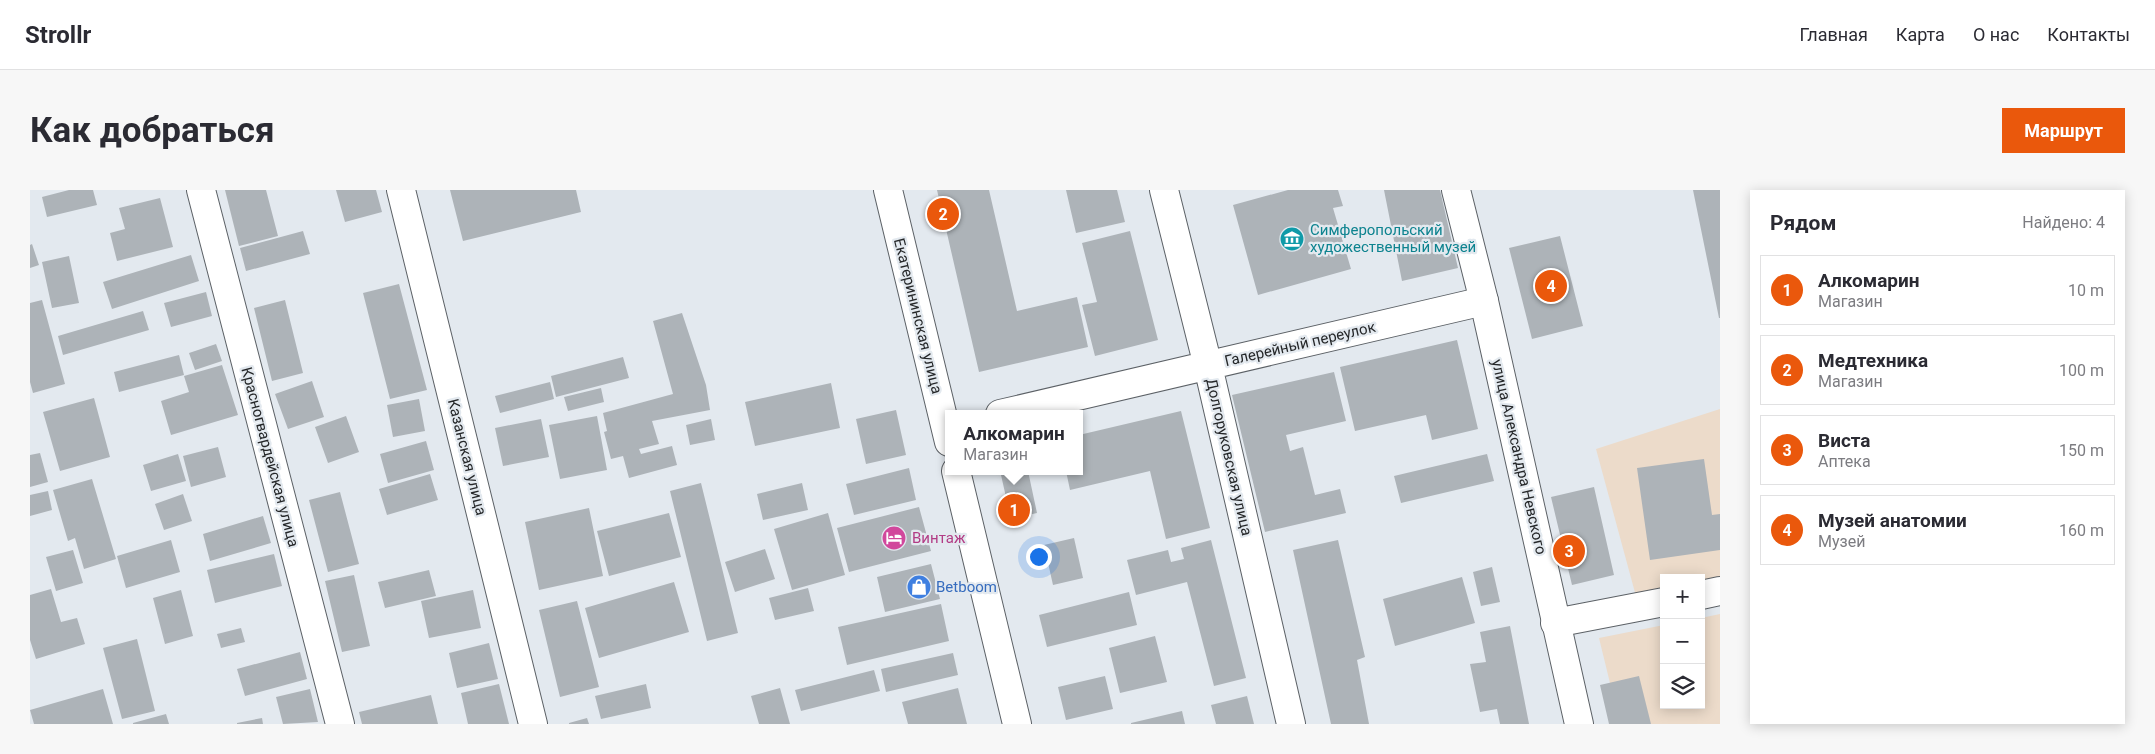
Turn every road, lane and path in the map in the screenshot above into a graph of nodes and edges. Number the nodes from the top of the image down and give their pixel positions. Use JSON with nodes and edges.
{"nodes":[{"id":1,"x":201,"y":190,"type":"edge"},
{"id":2,"x":401,"y":190,"type":"edge"},
{"id":3,"x":888,"y":190,"type":"edge"},
{"id":4,"x":1164,"y":190,"type":"edge"},
{"id":5,"x":1456,"y":190,"type":"edge"},
{"id":6,"x":1484,"y":301,"type":"junction"},
{"id":7,"x":1208,"y":366,"type":"junction"},
{"id":8,"x":1017,"y":410,"type":"edge"},
{"id":9,"x":945,"y":419,"type":"edge"},
{"id":10,"x":957,"y":475,"type":"edge"},
{"id":11,"x":1720,"y":591,"type":"edge"},
{"id":12,"x":1705,"y":594,"type":"edge"},
{"id":13,"x":1660,"y":603,"type":"edge"},
{"id":14,"x":1555,"y":623,"type":"junction"},
{"id":15,"x":340,"y":724,"type":"edge"},
{"id":16,"x":533,"y":724,"type":"edge"},
{"id":17,"x":1018,"y":724,"type":"edge"},
{"id":18,"x":1291,"y":724,"type":"edge"},
{"id":19,"x":1579,"y":724,"type":"edge"}],
"edges":[{"from":1,"to":15,"type":"street","name":"Красногвардейская улица"},
{"from":2,"to":16,"type":"street","name":"Казанская улица"},
{"from":3,"to":9,"type":"street","name":"Екатерининская улица"},
{"from":4,"to":7,"type":"street","name":"Долгоруковская улица"},
{"from":5,"to":6,"type":"street","name":"улица Александра Невского"},
{"from":6,"to":7,"type":"street","name":"Галерейный переулок"},
{"from":6,"to":14,"type":"street","name":"улица Александра Невского"},
{"from":7,"to":8,"type":"street","name":"Галерейный переулок"},
{"from":7,"to":18,"type":"street","name":"Долгоруковская улица"},
{"from":10,"to":17,"type":"street"},
{"from":11,"to":12,"type":"street"},
{"from":13,"to":14,"type":"street"},
{"from":14,"to":19,"type":"street","name":"улица Александра Невского"}]}
